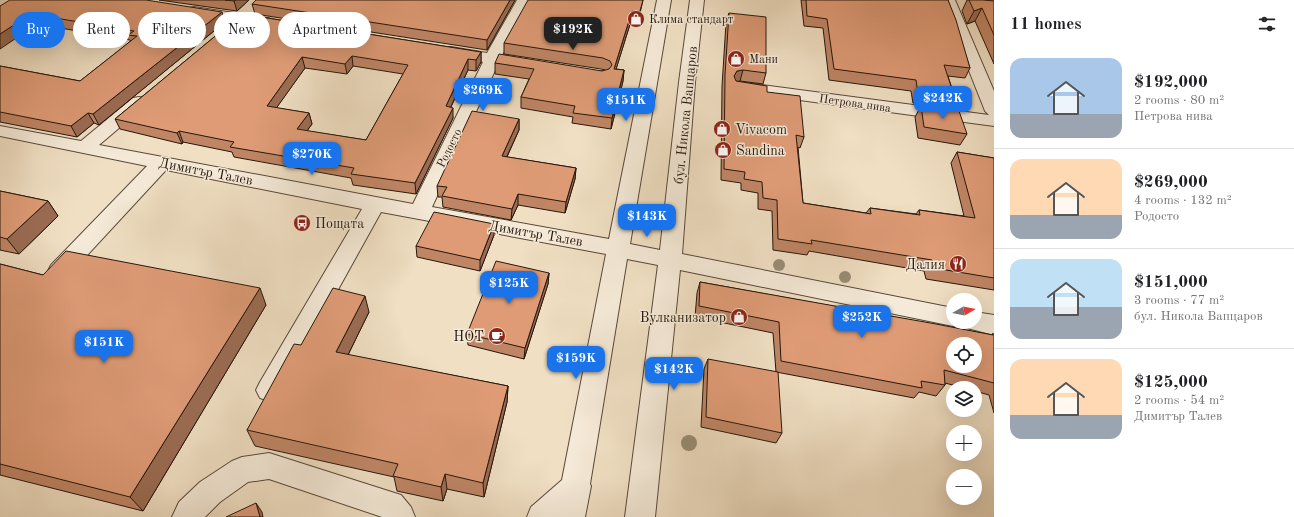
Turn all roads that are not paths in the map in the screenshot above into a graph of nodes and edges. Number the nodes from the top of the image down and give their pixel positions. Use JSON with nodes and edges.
{"nodes":[{"id":1,"x":524,"y":0,"type":"edge"},
{"id":2,"x":664,"y":0,"type":"edge"},
{"id":3,"x":697,"y":0,"type":"edge"},
{"id":4,"x":950,"y":1,"type":"edge"},
{"id":5,"x":254,"y":4,"type":"edge"},
{"id":6,"x":180,"y":9,"type":"edge"},
{"id":7,"x":247,"y":12,"type":"edge"},
{"id":8,"x":214,"y":14,"type":"edge"},
{"id":9,"x":437,"y":50,"type":"edge"},
{"id":10,"x":492,"y":59,"type":"junction"},
{"id":11,"x":538,"y":66,"type":"edge"},
{"id":12,"x":740,"y":87,"type":"edge"},
{"id":13,"x":150,"y":93,"type":"edge"},
{"id":14,"x":994,"y":111,"type":"edge"},
{"id":15,"x":994,"y":121,"type":"edge"},
{"id":16,"x":0,"y":131,"type":"edge"},
{"id":17,"x":84,"y":148,"type":"junction"},
{"id":18,"x":162,"y":162,"type":"junction"},
{"id":19,"x":375,"y":204,"type":"junction"},
{"id":20,"x":418,"y":212,"type":"junction"},
{"id":21,"x":618,"y":249,"type":"junction"},
{"id":22,"x":670,"y":260,"type":"junction"},
{"id":23,"x":59,"y":271,"type":"edge"},
{"id":24,"x":946,"y":316,"type":"edge"},
{"id":25,"x":982,"y":322,"type":"edge"},
{"id":26,"x":994,"y":325,"type":"edge"},
{"id":27,"x":269,"y":390,"type":"edge"},
{"id":28,"x":577,"y":486,"type":"junction"},
{"id":29,"x":187,"y":517,"type":"edge"},
{"id":30,"x":400,"y":517,"type":"edge"},
{"id":31,"x":542,"y":517,"type":"edge"},
{"id":32,"x":570,"y":517,"type":"edge"},
{"id":33,"x":640,"y":517,"type":"edge"}],
"edges":[{"from":1,"to":10,"type":"street","name":"Родосто"},
{"from":2,"to":21,"type":"street"},
{"from":3,"to":22,"type":"street","name":"бул. Никола Вапцаров"},
{"from":4,"to":14,"type":"street"},
{"from":5,"to":7,"type":"street"},
{"from":6,"to":8,"type":"street"},
{"from":9,"to":10,"type":"street"},
{"from":10,"to":11,"type":"street"},
{"from":10,"to":20,"type":"street","name":"Родосто"},
{"from":12,"to":15,"type":"street","name":"Петрова нива"},
{"from":13,"to":17,"type":"street"},
{"from":16,"to":17,"type":"street","name":"Димитър Талев"},
{"from":17,"to":18,"type":"street","name":"Димитър Талев"},
{"from":18,"to":19,"type":"street","name":"Димитър Талев"},
{"from":18,"to":23,"type":"street"},
{"from":19,"to":20,"type":"street","name":"Димитър Талев"},
{"from":19,"to":27,"type":"street"},
{"from":20,"to":21,"type":"street","name":"Димитър Талев"},
{"from":21,"to":22,"type":"street","name":"Димитър Талев"},
{"from":21,"to":28,"type":"street"},
{"from":22,"to":24,"type":"street","name":"Димитър Талев"},
{"from":22,"to":33,"type":"street","name":"бул. Никола Вапцаров"},
{"from":25,"to":26,"type":"street"},
{"from":28,"to":31,"type":"street"},
{"from":28,"to":32,"type":"street"},
{"from":29,"to":30,"type":"street"}]}
